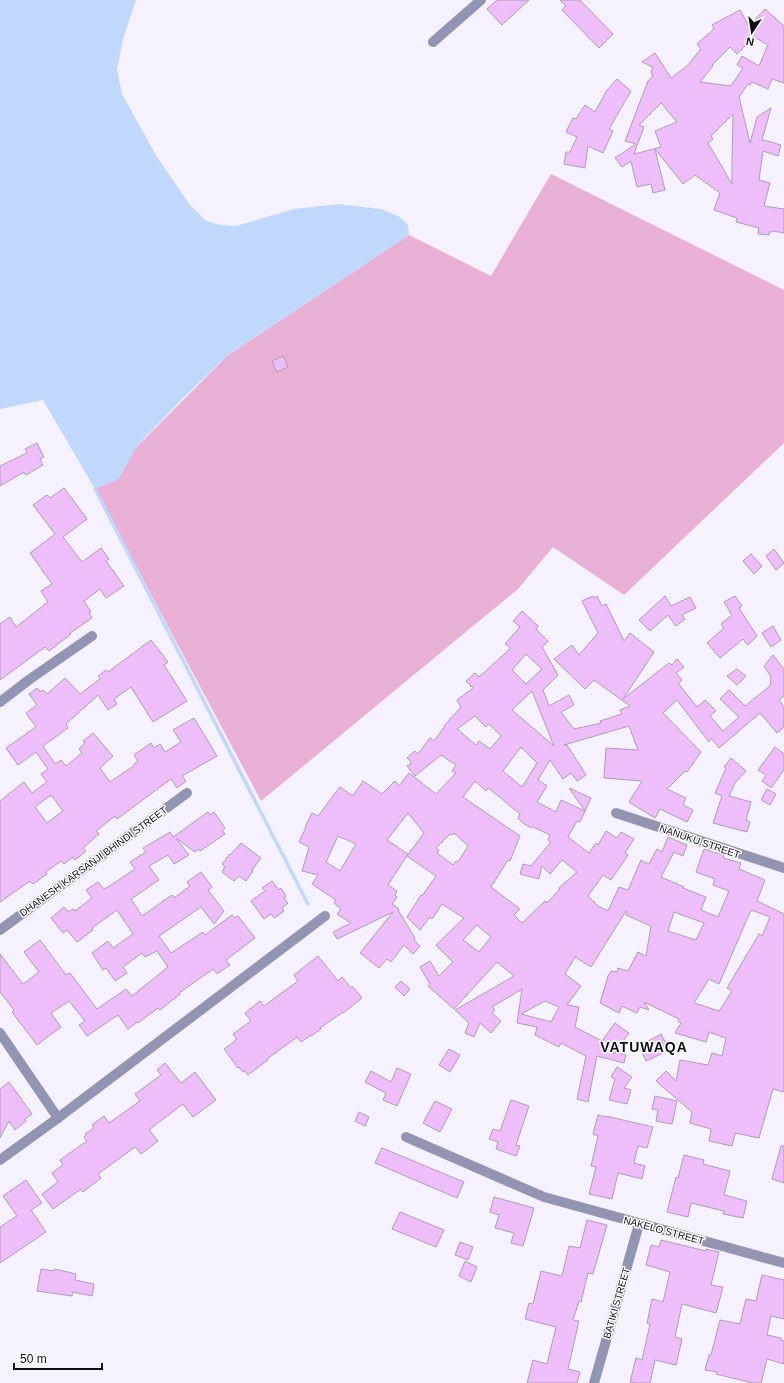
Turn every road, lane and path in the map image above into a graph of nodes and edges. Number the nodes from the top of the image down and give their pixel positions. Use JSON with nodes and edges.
{"nodes":[{"id":1,"x":481,"y":0,"type":"edge"},
{"id":2,"x":433,"y":42,"type":"dead end"},
{"id":3,"x":92,"y":636,"type":"dead end"},
{"id":4,"x":0,"y":702,"type":"edge"},
{"id":5,"x":187,"y":793,"type":"dead end"},
{"id":6,"x":616,"y":813,"type":"dead end"},
{"id":7,"x":784,"y":868,"type":"edge"},
{"id":8,"x":325,"y":916,"type":"dead end"},
{"id":9,"x":0,"y":930,"type":"edge"},
{"id":10,"x":0,"y":1033,"type":"edge"},
{"id":11,"x":58,"y":1118,"type":"junction"},
{"id":12,"x":406,"y":1137,"type":"dead end"},
{"id":13,"x":0,"y":1160,"type":"edge"},
{"id":14,"x":639,"y":1224,"type":"junction"},
{"id":15,"x":784,"y":1263,"type":"edge"},
{"id":16,"x":594,"y":1383,"type":"edge"}],
"edges":[{"from":1,"to":2,"type":"street"},
{"from":3,"to":4,"type":"street"},
{"from":5,"to":9,"type":"street","name":"DHANESH KARSANJI BHINDI STREET"},
{"from":6,"to":7,"type":"street","name":"NANUKU STREET"},
{"from":8,"to":11,"type":"street"},
{"from":10,"to":11,"type":"street"},
{"from":11,"to":13,"type":"street"},
{"from":12,"to":14,"type":"street","name":"NAKELO STREET"},
{"from":14,"to":15,"type":"street","name":"NAKELO STREET"},
{"from":14,"to":16,"type":"street","name":"BATIKI STREET"}]}
